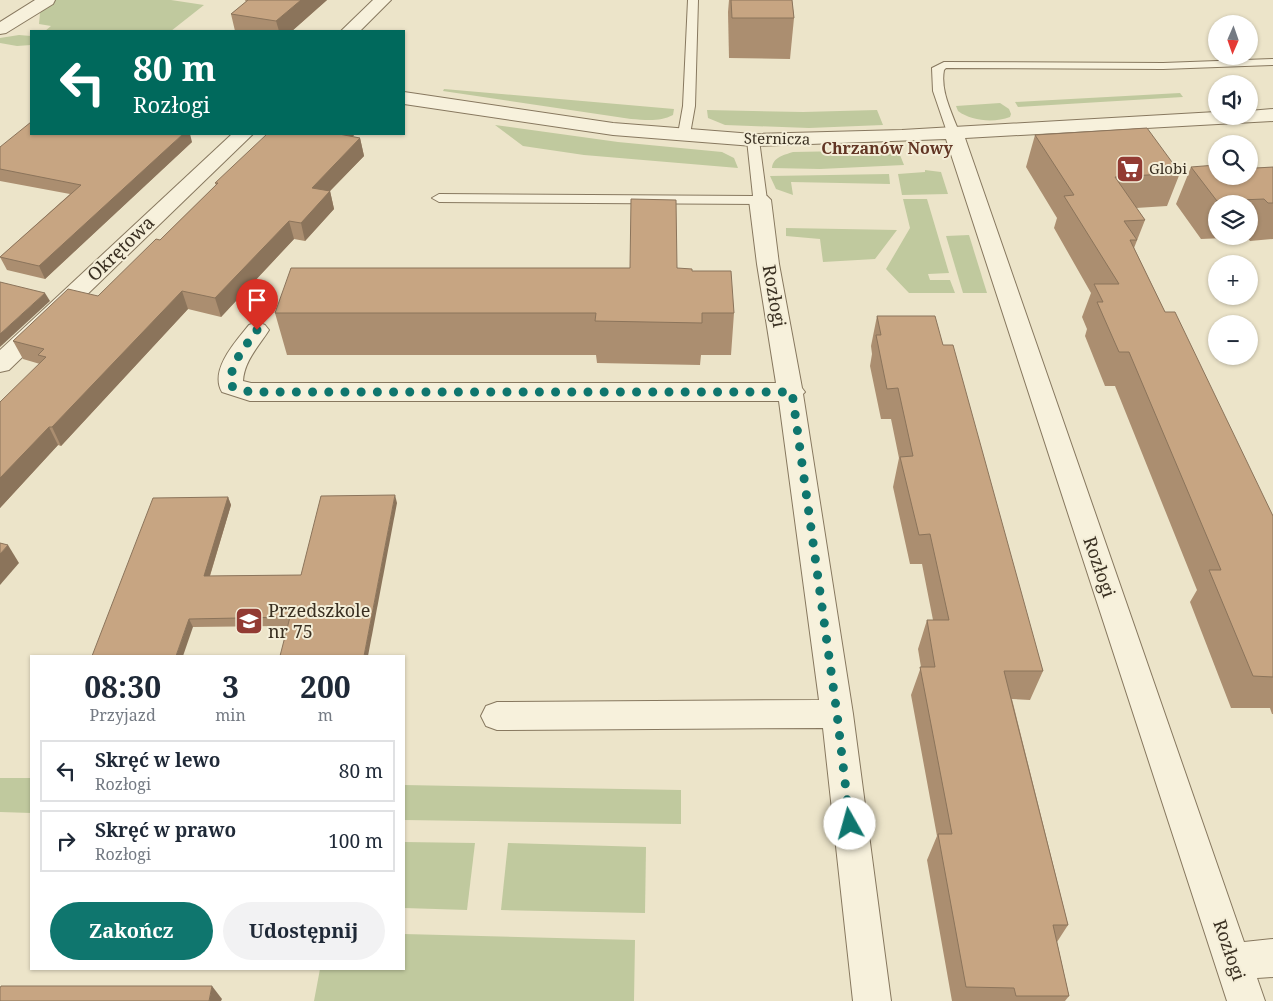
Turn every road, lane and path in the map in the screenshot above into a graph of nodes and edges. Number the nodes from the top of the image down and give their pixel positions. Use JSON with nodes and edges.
{"nodes":[{"id":1,"x":48,"y":0,"type":"edge"},
{"id":2,"x":383,"y":0,"type":"edge"},
{"id":3,"x":693,"y":0,"type":"edge"},
{"id":4,"x":2,"y":27,"type":"edge"},
{"id":5,"x":351,"y":30,"type":"edge"},
{"id":6,"x":1273,"y":62,"type":"edge"},
{"id":7,"x":405,"y":98,"type":"edge"},
{"id":8,"x":1273,"y":115,"type":"edge"},
{"id":9,"x":953,"y":132,"type":"junction"},
{"id":10,"x":684,"y":134,"type":"junction"},
{"id":11,"x":242,"y":135,"type":"edge"},
{"id":12,"x":753,"y":140,"type":"junction"},
{"id":13,"x":439,"y":198,"type":"dead end"},
{"id":14,"x":760,"y":200,"type":"junction"},
{"id":15,"x":257,"y":330,"type":"dead end"},
{"id":16,"x":0,"y":364,"type":"edge"},
{"id":17,"x":792,"y":392,"type":"junction"},
{"id":18,"x":837,"y":714,"type":"junction"},
{"id":19,"x":497,"y":716,"type":"dead end"},
{"id":20,"x":1273,"y":958,"type":"edge"},
{"id":21,"x":1233,"y":961,"type":"junction"},
{"id":22,"x":872,"y":1001,"type":"edge"},
{"id":23,"x":1246,"y":1001,"type":"edge"}],
"edges":[{"from":1,"to":4,"type":"street"},
{"from":2,"to":5,"type":"street"},
{"from":3,"to":10,"type":"lane"},
{"from":6,"to":9,"type":"lane"},
{"from":7,"to":10,"type":"street","name":"Sternicza"},
{"from":8,"to":9,"type":"street","name":"Sternicza"},
{"from":9,"to":12,"type":"street","name":"Sternicza"},
{"from":9,"to":21,"type":"street","name":"Rozłogi"},
{"from":10,"to":12,"type":"street","name":"Sternicza"},
{"from":11,"to":16,"type":"street","name":"Okrętowa"},
{"from":12,"to":14,"type":"lane"},
{"from":13,"to":14,"type":"lane"},
{"from":14,"to":17,"type":"street","name":"Rozłogi"},
{"from":15,"to":17,"type":"street"},
{"from":17,"to":18,"type":"street","name":"Rozłogi"},
{"from":18,"to":19,"type":"street"},
{"from":18,"to":22,"type":"street","name":"Rozłogi"},
{"from":20,"to":21,"type":"street"},
{"from":21,"to":23,"type":"street","name":"Rozłogi"}]}
